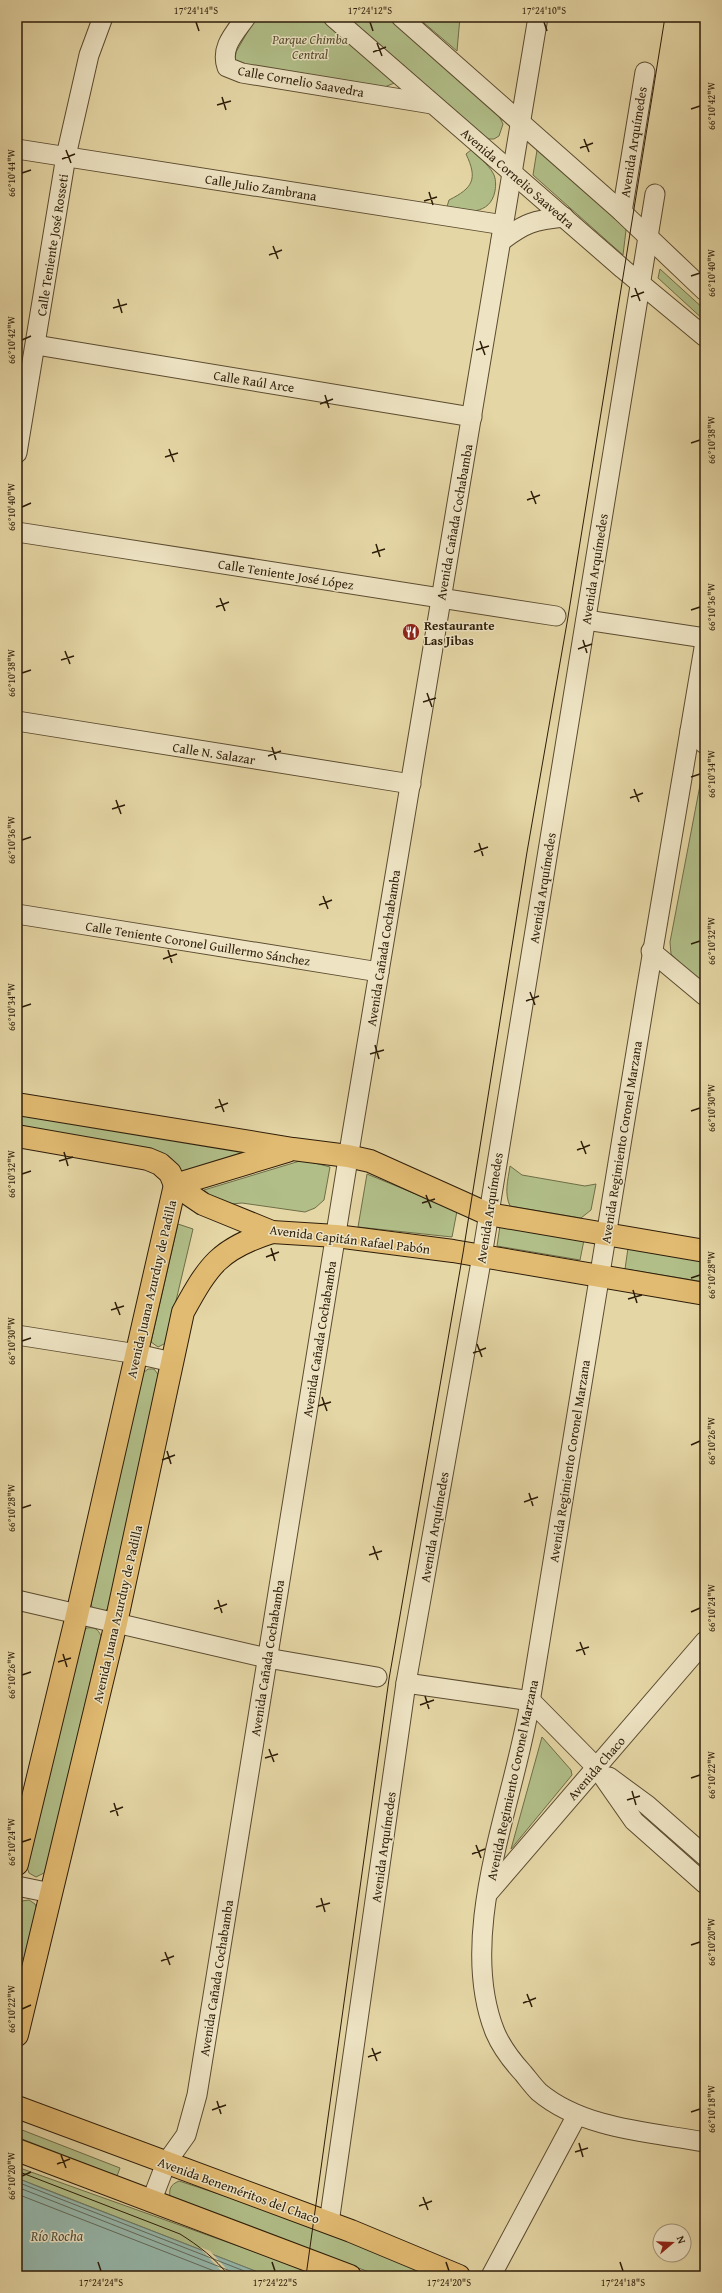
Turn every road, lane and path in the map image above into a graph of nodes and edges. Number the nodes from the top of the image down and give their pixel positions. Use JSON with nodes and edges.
{"nodes":[{"id":1,"x":103,"y":17,"type":"edge"},
{"id":2,"x":246,"y":17,"type":"edge"},
{"id":3,"x":333,"y":17,"type":"edge"},
{"id":4,"x":401,"y":17,"type":"edge"},
{"id":5,"x":538,"y":17,"type":"edge"},
{"id":6,"x":645,"y":72,"type":"dead end"},
{"id":7,"x":433,"y":104,"type":"junction"},
{"id":8,"x":521,"y":121,"type":"junction"},
{"id":9,"x":17,"y":149,"type":"edge"},
{"id":10,"x":66,"y":156,"type":"junction"},
{"id":11,"x":512,"y":174,"type":"junction"},
{"id":12,"x":655,"y":194,"type":"dead end"},
{"id":13,"x":622,"y":212,"type":"junction"},
{"id":14,"x":564,"y":218,"type":"junction"},
{"id":15,"x":503,"y":233,"type":"junction"},
{"id":16,"x":648,"y":238,"type":"junction"},
{"id":17,"x":641,"y":284,"type":"junction"},
{"id":18,"x":705,"y":291,"type":"edge"},
{"id":19,"x":705,"y":338,"type":"edge"},
{"id":20,"x":36,"y":345,"type":"junction"},
{"id":21,"x":472,"y":417,"type":"junction"},
{"id":22,"x":17,"y":453,"type":"edge"},
{"id":23,"x":17,"y":532,"type":"edge"},
{"id":24,"x":441,"y":599,"type":"junction"},
{"id":25,"x":556,"y":616,"type":"dead end"},
{"id":26,"x":586,"y":620,"type":"junction"},
{"id":27,"x":705,"y":638,"type":"edge"},
{"id":28,"x":705,"y":642,"type":"edge"},
{"id":29,"x":17,"y":721,"type":"edge"},
{"id":30,"x":690,"y":731,"type":"junction"},
{"id":31,"x":705,"y":744,"type":"edge"},
{"id":32,"x":411,"y":784,"type":"junction"},
{"id":33,"x":17,"y":914,"type":"edge"},
{"id":34,"x":651,"y":951,"type":"junction"},
{"id":35,"x":379,"y":972,"type":"junction"},
{"id":36,"x":705,"y":996,"type":"edge"},
{"id":37,"x":17,"y":1104,"type":"edge"},
{"id":38,"x":17,"y":1136,"type":"edge"},
{"id":39,"x":293,"y":1149,"type":"junction"},
{"id":40,"x":348,"y":1156,"type":"junction"},
{"id":41,"x":175,"y":1185,"type":"junction"},
{"id":42,"x":488,"y":1214,"type":"junction"},
{"id":43,"x":272,"y":1232,"type":"junction"},
{"id":44,"x":606,"y":1235,"type":"junction"},
{"id":45,"x":336,"y":1236,"type":"junction"},
{"id":46,"x":705,"y":1251,"type":"edge"},
{"id":47,"x":482,"y":1256,"type":"junction"},
{"id":48,"x":599,"y":1276,"type":"junction"},
{"id":49,"x":705,"y":1294,"type":"edge"},
{"id":50,"x":17,"y":1335,"type":"edge"},
{"id":51,"x":137,"y":1354,"type":"junction"},
{"id":52,"x":172,"y":1362,"type":"junction"},
{"id":53,"x":17,"y":1600,"type":"edge"},
{"id":54,"x":77,"y":1615,"type":"junction"},
{"id":55,"x":116,"y":1623,"type":"junction"},
{"id":56,"x":705,"y":1641,"type":"edge"},
{"id":57,"x":267,"y":1658,"type":"junction"},
{"id":58,"x":377,"y":1677,"type":"dead end"},
{"id":59,"x":406,"y":1683,"type":"junction"},
{"id":60,"x":531,"y":1701,"type":"junction"},
{"id":61,"x":596,"y":1768,"type":"junction"},
{"id":62,"x":705,"y":1856,"type":"edge"},
{"id":63,"x":17,"y":1864,"type":"edge"},
{"id":64,"x":705,"y":1884,"type":"edge"},
{"id":65,"x":17,"y":1886,"type":"edge"},
{"id":66,"x":50,"y":1893,"type":"junction"},
{"id":67,"x":487,"y":1894,"type":"junction"},
{"id":68,"x":17,"y":2035,"type":"edge"},
{"id":69,"x":17,"y":2107,"type":"edge"},
{"id":70,"x":577,"y":2115,"type":"junction"},
{"id":71,"x":705,"y":2142,"type":"edge"},
{"id":72,"x":17,"y":2150,"type":"edge"},
{"id":73,"x":166,"y":2163,"type":"junction"},
{"id":74,"x":151,"y":2202,"type":"junction"},
{"id":75,"x":329,"y":2223,"type":"junction"},
{"id":76,"x":350,"y":2276,"type":"edge"},
{"id":77,"x":459,"y":2276,"type":"edge"},
{"id":78,"x":491,"y":2276,"type":"edge"}],
"edges":[{"from":1,"to":10,"type":"street","name":"Calle Teniente José Rosseti"},
{"from":2,"to":7,"type":"street","name":"Calle Cornelio Saavedra"},
{"from":3,"to":7,"type":"street","name":"Avenida Cornelio Saavedra"},
{"from":4,"to":8,"type":"street"},
{"from":5,"to":8,"type":"street","name":"Avenida Cañada Cochabamba"},
{"from":6,"to":13,"type":"street","name":"Avenida Arquímedes"},
{"from":7,"to":11,"type":"street","name":"Avenida Cornelio Saavedra"},
{"from":8,"to":11,"type":"street","name":"Avenida Cañada Cochabamba"},
{"from":8,"to":13,"type":"street"},
{"from":9,"to":10,"type":"street","name":"Calle Julio Zambrana"},
{"from":10,"to":15,"type":"street","name":"Calle Julio Zambrana"},
{"from":10,"to":20,"type":"street","name":"Calle Teniente José Rosseti"},
{"from":11,"to":14,"type":"street","name":"Avenida Cornelio Saavedra"},
{"from":11,"to":15,"type":"street","name":"Avenida Cañada Cochabamba"},
{"from":12,"to":16,"type":"street","name":"Avenida Arquímedes"},
{"from":13,"to":16,"type":"street"},
{"from":14,"to":15,"type":"street"},
{"from":14,"to":17,"type":"street","name":"Avenida Cornelio Saavedra"},
{"from":15,"to":21,"type":"street","name":"Avenida Cañada Cochabamba"},
{"from":16,"to":17,"type":"street","name":"Avenida Arquímedes"},
{"from":16,"to":18,"type":"street"},
{"from":17,"to":19,"type":"street","name":"Avenida Cornelio Saavedra"},
{"from":17,"to":26,"type":"street","name":"Avenida Arquímedes"},
{"from":20,"to":21,"type":"street","name":"Calle Raúl Arce"},
{"from":20,"to":22,"type":"street","name":"Calle Teniente José Rosseti"},
{"from":21,"to":24,"type":"street","name":"Avenida Cañada Cochabamba"},
{"from":23,"to":24,"type":"street","name":"Calle Teniente José López"},
{"from":24,"to":25,"type":"street","name":"Calle Teniente José López"},
{"from":24,"to":32,"type":"street","name":"Avenida Cañada Cochabamba"},
{"from":26,"to":27,"type":"street"},
{"from":26,"to":42,"type":"street","name":"Avenida Arquímedes"},
{"from":28,"to":30,"type":"street","name":"Avenida Regimiento Coronel Marzana"},
{"from":29,"to":32,"type":"street","name":"Calle N. Salazar"},
{"from":30,"to":31,"type":"street"},
{"from":30,"to":34,"type":"street","name":"Avenida Regimiento Coronel Marzana"},
{"from":32,"to":35,"type":"street","name":"Avenida Cañada Cochabamba"},
{"from":33,"to":35,"type":"street","name":"Calle Teniente Coronel Guillermo Sánchez"},
{"from":34,"to":36,"type":"street"},
{"from":34,"to":44,"type":"street","name":"Avenida Regimiento Coronel Marzana"},
{"from":35,"to":40,"type":"street","name":"Avenida Cañada Cochabamba"},
{"from":37,"to":39,"type":"main road"},
{"from":38,"to":41,"type":"main road","name":"Avenida Capitán Rafael Pabón"},
{"from":39,"to":40,"type":"main road"},
{"from":39,"to":41,"type":"main road","name":"Avenida Juana Azurduy de Padilla"},
{"from":40,"to":42,"type":"main road"},
{"from":40,"to":45,"type":"street","name":"Avenida Cañada Cochabamba"},
{"from":41,"to":43,"type":"main road","name":"Avenida Capitán Rafael Pabón"},
{"from":41,"to":51,"type":"main road","name":"Avenida Juana Azurduy de Padilla"},
{"from":42,"to":44,"type":"main road"},
{"from":42,"to":47,"type":"street","name":"Avenida Arquímedes"},
{"from":43,"to":45,"type":"main road","name":"Avenida Capitán Rafael Pabón"},
{"from":43,"to":52,"type":"main road","name":"Avenida Juana Azurduy de Padilla"},
{"from":44,"to":46,"type":"main road"},
{"from":44,"to":48,"type":"street","name":"Avenida Regimiento Coronel Marzana"},
{"from":45,"to":47,"type":"main road","name":"Avenida Capitán Rafael Pabón"},
{"from":45,"to":57,"type":"street","name":"Avenida Cañada Cochabamba"},
{"from":47,"to":48,"type":"main road","name":"Avenida Capitán Rafael Pabón"},
{"from":47,"to":59,"type":"street","name":"Avenida Arquímedes"},
{"from":48,"to":49,"type":"main road","name":"Avenida Capitán Rafael Pabón"},
{"from":48,"to":60,"type":"street","name":"Avenida Regimiento Coronel Marzana"},
{"from":50,"to":51,"type":"street"},
{"from":51,"to":52,"type":"street"},
{"from":51,"to":54,"type":"main road","name":"Avenida Juana Azurduy de Padilla"},
{"from":52,"to":55,"type":"main road","name":"Avenida Juana Azurduy de Padilla"},
{"from":53,"to":54,"type":"street"},
{"from":54,"to":55,"type":"street"},
{"from":54,"to":63,"type":"main road","name":"Avenida Juana Azurduy de Padilla"},
{"from":55,"to":57,"type":"street"},
{"from":55,"to":66,"type":"main road","name":"Avenida Juana Azurduy de Padilla"},
{"from":56,"to":61,"type":"street","name":"Avenida Chaco"},
{"from":57,"to":58,"type":"street"},
{"from":57,"to":73,"type":"street","name":"Avenida Cañada Cochabamba"},
{"from":59,"to":60,"type":"street"},
{"from":59,"to":75,"type":"street","name":"Avenida Arquímedes"},
{"from":60,"to":61,"type":"street"},
{"from":60,"to":67,"type":"street","name":"Avenida Regimiento Coronel Marzana"},
{"from":61,"to":62,"type":"street"},
{"from":61,"to":64,"type":"street"},
{"from":61,"to":67,"type":"street","name":"Avenida Chaco"},
{"from":65,"to":66,"type":"street"},
{"from":66,"to":68,"type":"main road","name":"Avenida Juana Azurduy de Padilla"},
{"from":67,"to":70,"type":"street","name":"Avenida Regimiento Coronel Marzana"},
{"from":69,"to":73,"type":"main road","name":"Avenida Beneméritos del Chaco"},
{"from":70,"to":71,"type":"street","name":"Avenida Regimiento Coronel Marzana"},
{"from":70,"to":78,"type":"street"},
{"from":72,"to":74,"type":"main road"},
{"from":73,"to":74,"type":"street","name":"Avenida Cañada Cochabamba"},
{"from":73,"to":75,"type":"main road","name":"Avenida Beneméritos del Chaco"},
{"from":74,"to":76,"type":"main road"},
{"from":75,"to":77,"type":"main road","name":"Avenida Beneméritos del Chaco"}]}
